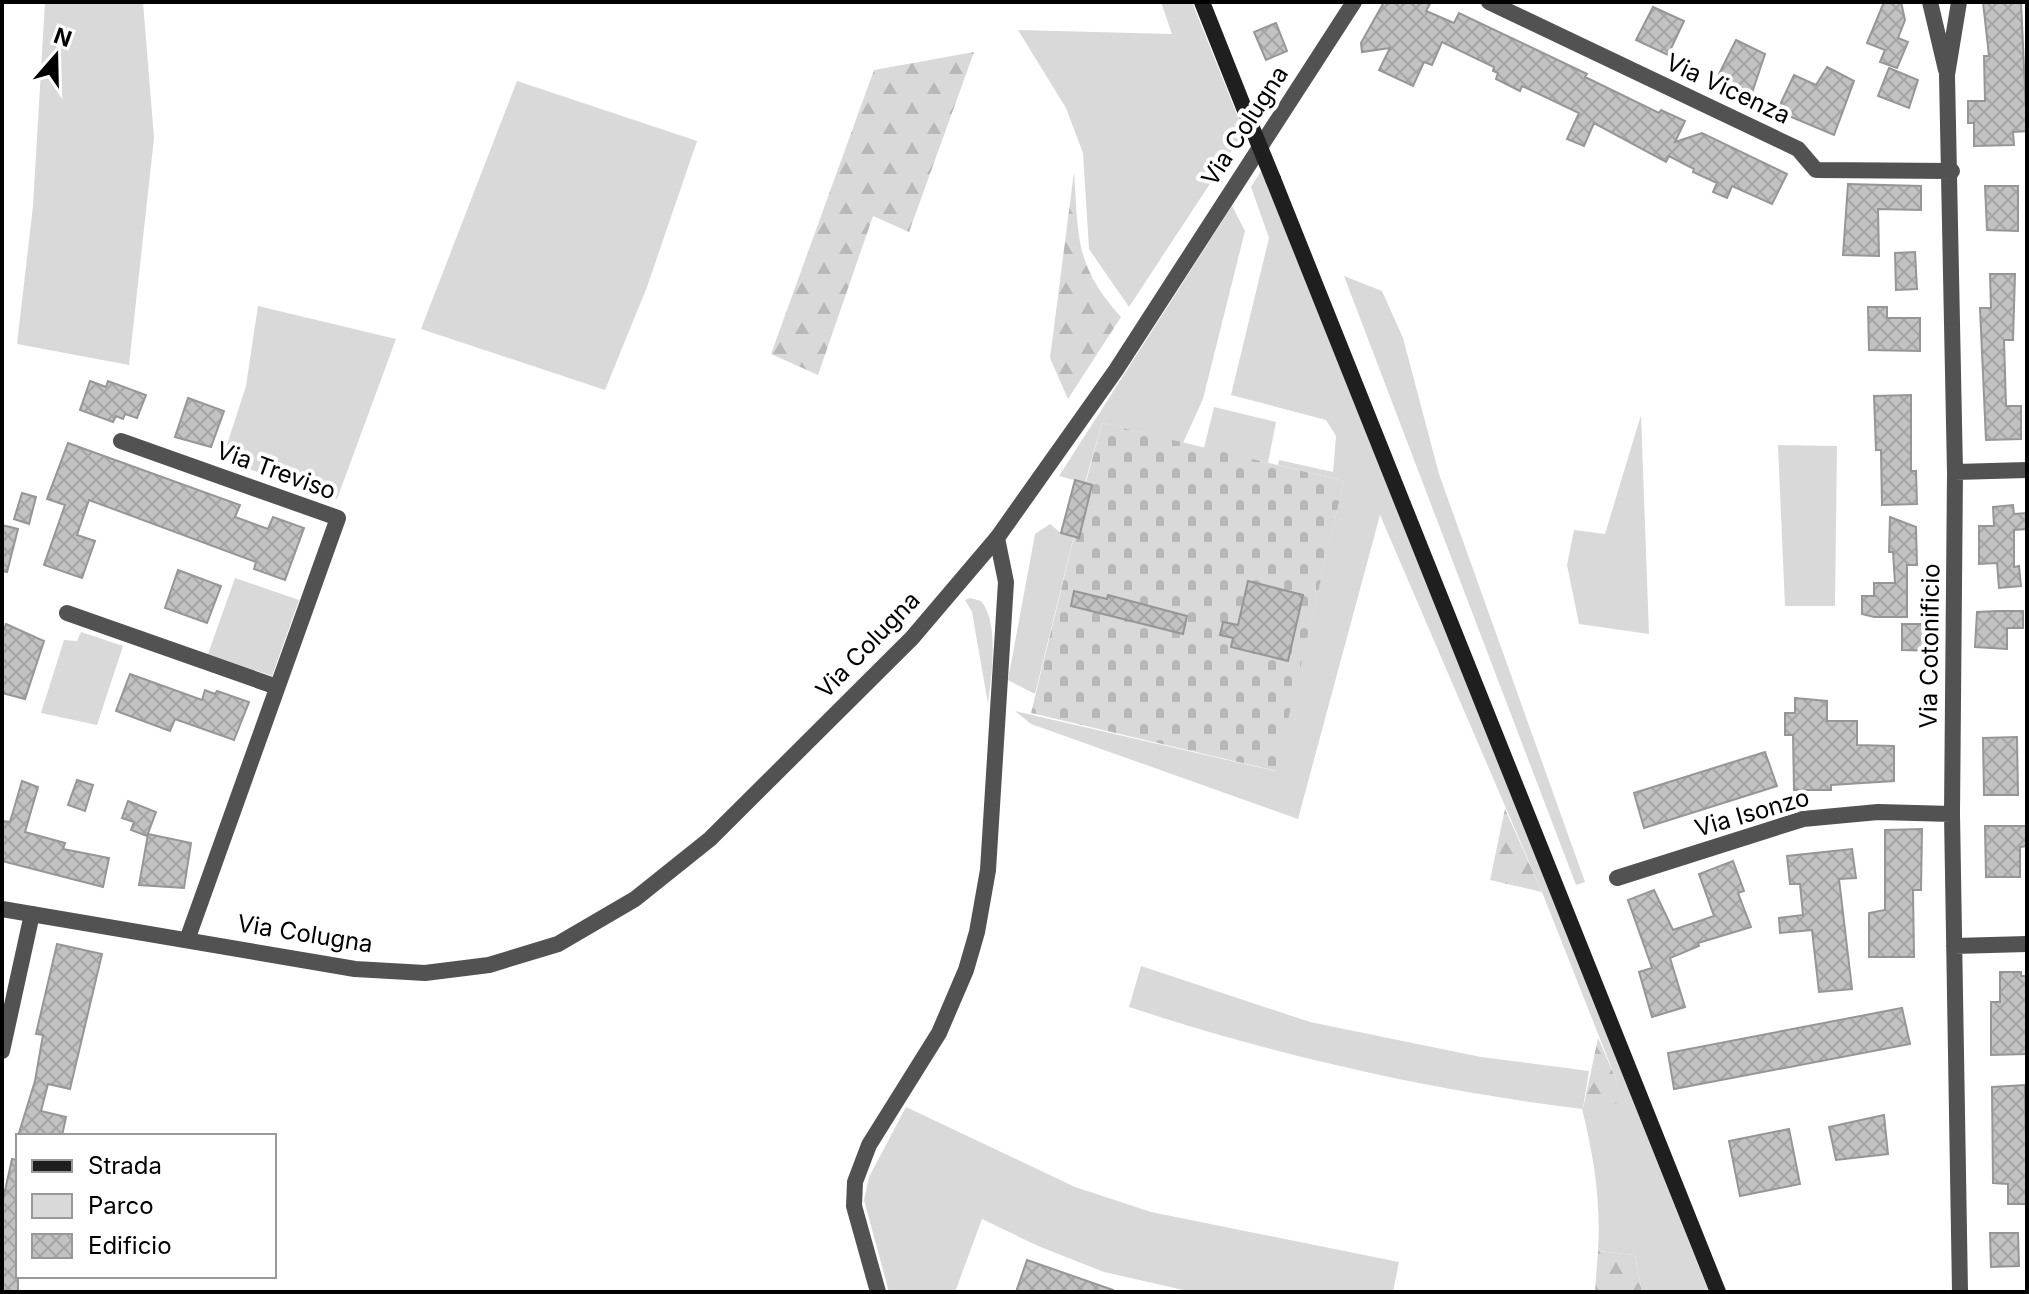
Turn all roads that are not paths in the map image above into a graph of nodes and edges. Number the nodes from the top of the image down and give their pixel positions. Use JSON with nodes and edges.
{"nodes":[{"id":1,"x":1202,"y":2,"type":"edge"},
{"id":2,"x":1354,"y":2,"type":"edge"},
{"id":3,"x":1489,"y":2,"type":"edge"},
{"id":4,"x":1930,"y":2,"type":"edge"},
{"id":5,"x":1959,"y":2,"type":"edge"},
{"id":6,"x":1947,"y":75,"type":"junction"},
{"id":7,"x":1952,"y":171,"type":"junction"},
{"id":8,"x":121,"y":441,"type":"dead end"},
{"id":9,"x":2027,"y":470,"type":"edge"},
{"id":10,"x":1955,"y":472,"type":"junction"},
{"id":11,"x":997,"y":538,"type":"junction"},
{"id":12,"x":67,"y":613,"type":"dead end"},
{"id":13,"x":277,"y":687,"type":"junction"},
{"id":14,"x":1952,"y":814,"type":"junction"},
{"id":15,"x":1617,"y":878,"type":"dead end"},
{"id":16,"x":2,"y":909,"type":"edge"},
{"id":17,"x":32,"y":914,"type":"junction"},
{"id":18,"x":187,"y":940,"type":"junction"},
{"id":19,"x":2027,"y":944,"type":"edge"},
{"id":20,"x":1954,"y":946,"type":"junction"},
{"id":21,"x":2,"y":1051,"type":"edge"},
{"id":22,"x":878,"y":1292,"type":"edge"},
{"id":23,"x":1718,"y":1292,"type":"edge"},
{"id":24,"x":1960,"y":1292,"type":"edge"}],
"edges":[{"from":1,"to":23,"type":"main road","bridge":true},
{"from":2,"to":11,"type":"street","name":"Via Colugna"},
{"from":3,"to":7,"type":"street","name":"Via Vicenza"},
{"from":4,"to":6,"type":"street"},
{"from":5,"to":6,"type":"street","name":"Via Cotonificio"},
{"from":6,"to":7,"type":"street","name":"Via Cotonificio"},
{"from":7,"to":10,"type":"street","name":"Via Cotonificio"},
{"from":8,"to":13,"type":"street","name":"Via Treviso"},
{"from":9,"to":10,"type":"street"},
{"from":10,"to":14,"type":"street","name":"Via Cotonificio"},
{"from":11,"to":18,"type":"street","name":"Via Colugna"},
{"from":11,"to":22,"type":"street"},
{"from":12,"to":13,"type":"street"},
{"from":13,"to":18,"type":"street","name":"Via Treviso"},
{"from":14,"to":15,"type":"street","name":"Via Isonzo"},
{"from":14,"to":20,"type":"street","name":"Via Cotonificio"},
{"from":16,"to":17,"type":"street","name":"Via Colugna"},
{"from":17,"to":18,"type":"street","name":"Via Colugna"},
{"from":17,"to":21,"type":"street"},
{"from":19,"to":20,"type":"street"},
{"from":20,"to":24,"type":"street","name":"Via Cotonificio"}]}
